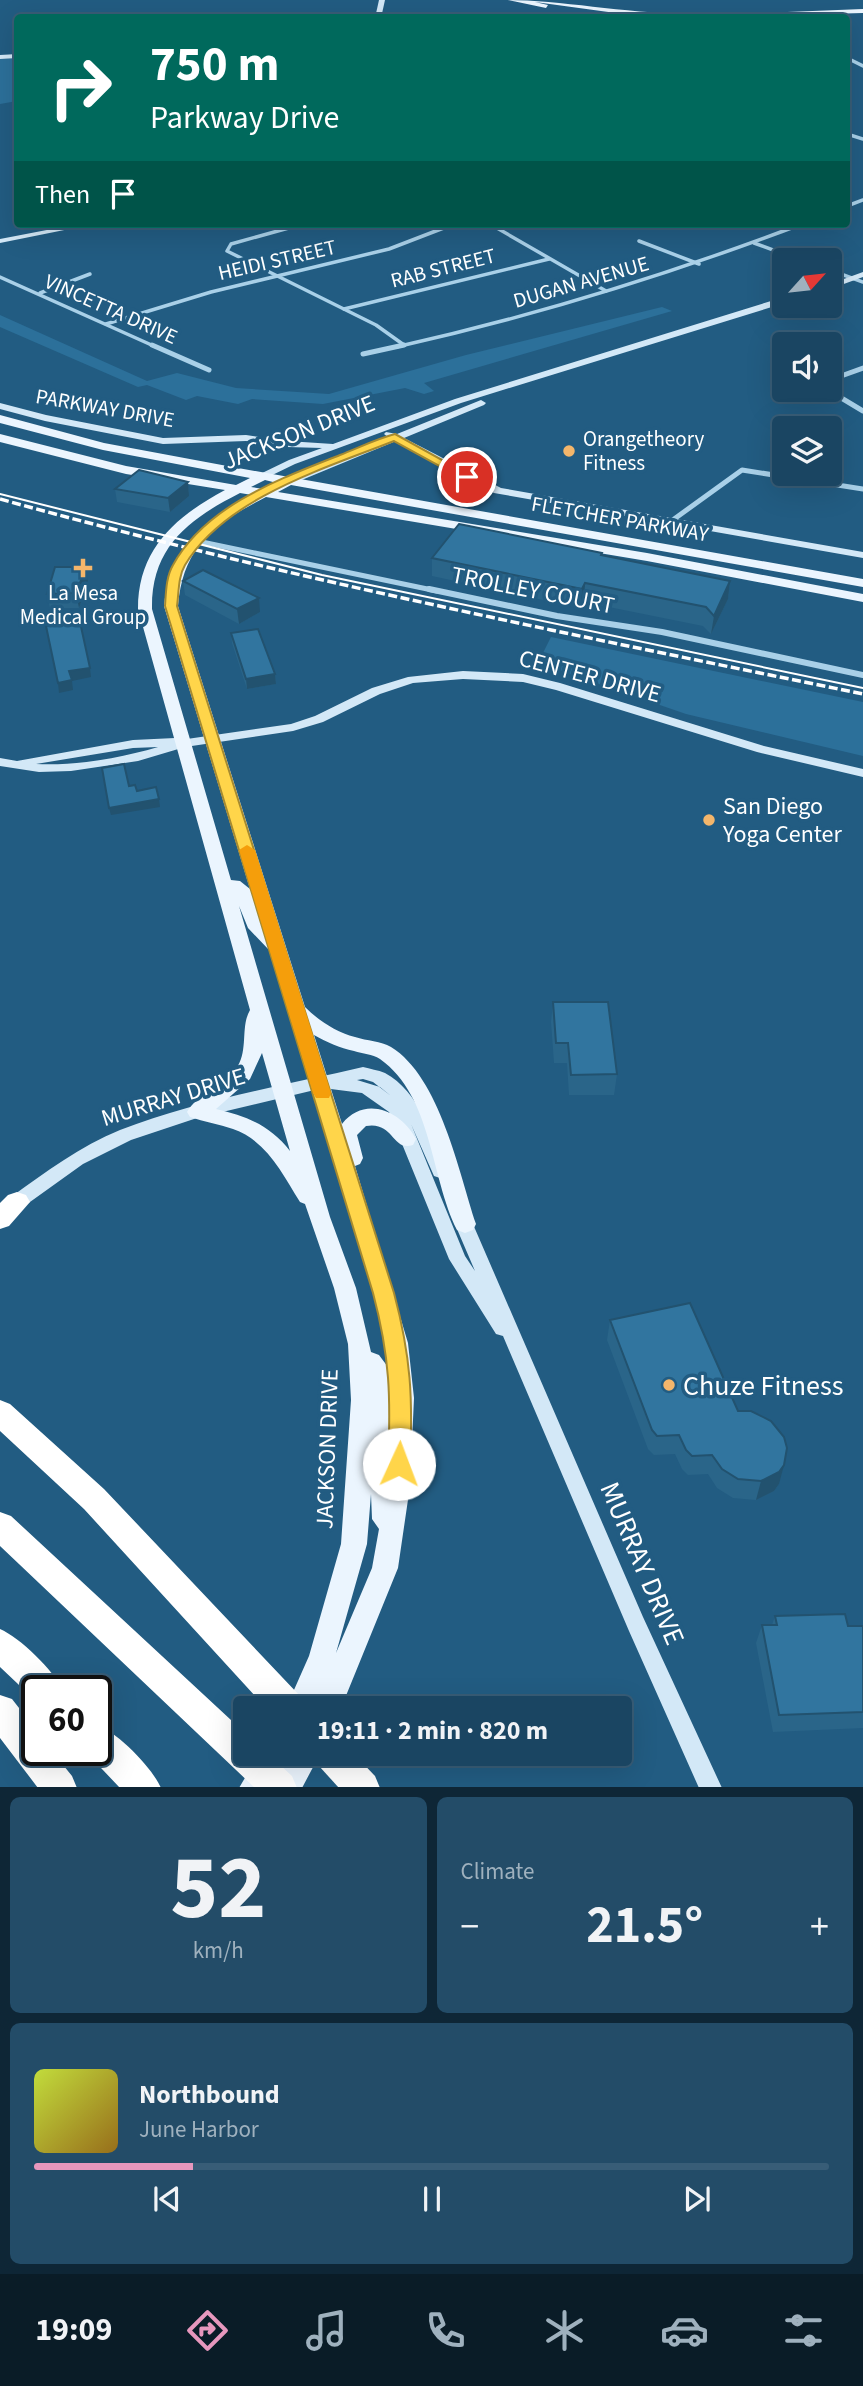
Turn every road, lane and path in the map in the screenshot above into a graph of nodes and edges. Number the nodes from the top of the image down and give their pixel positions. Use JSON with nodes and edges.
{"nodes":[{"id":1,"x":511,"y":0,"type":"edge"},
{"id":2,"x":535,"y":0,"type":"edge"},
{"id":3,"x":863,"y":13,"type":"edge"},
{"id":4,"x":621,"y":14,"type":"edge"},
{"id":5,"x":624,"y":14,"type":"edge"},
{"id":6,"x":824,"y":14,"type":"edge"},
{"id":7,"x":69,"y":228,"type":"edge"},
{"id":8,"x":289,"y":228,"type":"edge"},
{"id":9,"x":445,"y":228,"type":"edge"},
{"id":10,"x":497,"y":228,"type":"edge"},
{"id":11,"x":792,"y":228,"type":"edge"},
{"id":12,"x":0,"y":241,"type":"edge"},
{"id":13,"x":639,"y":241,"type":"dead end"},
{"id":14,"x":753,"y":243,"type":"junction"},
{"id":15,"x":772,"y":250,"type":"edge"},
{"id":16,"x":549,"y":259,"type":"junction"},
{"id":17,"x":699,"y":264,"type":"junction"},
{"id":18,"x":90,"y":274,"type":"dead end"},
{"id":19,"x":842,"y":274,"type":"edge"},
{"id":20,"x":863,"y":274,"type":"edge"},
{"id":21,"x":275,"y":276,"type":"junction"},
{"id":22,"x":0,"y":277,"type":"edge"},
{"id":23,"x":853,"y":278,"type":"junction"},
{"id":24,"x":842,"y":282,"type":"edge"},
{"id":25,"x":863,"y":282,"type":"edge"},
{"id":26,"x":606,"y":291,"type":"junction"},
{"id":27,"x":40,"y":293,"type":"junction"},
{"id":28,"x":772,"y":304,"type":"edge"},
{"id":29,"x":772,"y":308,"type":"edge"},
{"id":30,"x":344,"y":310,"type":"junction"},
{"id":31,"x":106,"y":324,"type":"junction"},
{"id":32,"x":404,"y":345,"type":"junction"},
{"id":33,"x":363,"y":354,"type":"dead end"},
{"id":34,"x":863,"y":368,"type":"edge"},
{"id":35,"x":209,"y":370,"type":"dead end"},
{"id":36,"x":842,"y":376,"type":"edge"},
{"id":37,"x":842,"y":398,"type":"edge"},
{"id":38,"x":0,"y":405,"type":"edge"},
{"id":39,"x":863,"y":411,"type":"edge"},
{"id":40,"x":0,"y":419,"type":"edge"},
{"id":41,"x":382,"y":430,"type":"junction"},
{"id":42,"x":395,"y":437,"type":"junction"},
{"id":43,"x":0,"y":438,"type":"edge"},
{"id":44,"x":287,"y":444,"type":"junction"},
{"id":45,"x":338,"y":446,"type":"junction"},
{"id":46,"x":300,"y":459,"type":"junction"},
{"id":47,"x":262,"y":477,"type":"junction"},
{"id":48,"x":288,"y":482,"type":"junction"},
{"id":49,"x":238,"y":488,"type":"junction"},
{"id":50,"x":863,"y":489,"type":"edge"},
{"id":51,"x":265,"y":493,"type":"junction"},
{"id":52,"x":670,"y":522,"type":"junction"},
{"id":53,"x":197,"y":541,"type":"junction"},
{"id":54,"x":863,"y":555,"type":"edge"},
{"id":55,"x":863,"y":583,"type":"edge"},
{"id":56,"x":863,"y":598,"type":"edge"},
{"id":57,"x":863,"y":675,"type":"edge"},
{"id":58,"x":212,"y":739,"type":"junction"},
{"id":59,"x":183,"y":743,"type":"junction"},
{"id":60,"x":0,"y":762,"type":"edge"},
{"id":61,"x":863,"y":773,"type":"edge"},
{"id":62,"x":224,"y":887,"type":"junction"},
{"id":63,"x":277,"y":950,"type":"junction"},
{"id":64,"x":257,"y":997,"type":"junction"},
{"id":65,"x":295,"y":1008,"type":"junction"},
{"id":66,"x":319,"y":1083,"type":"junction"},
{"id":67,"x":284,"y":1091,"type":"junction"},
{"id":68,"x":197,"y":1112,"type":"junction"},
{"id":69,"x":406,"y":1139,"type":"junction"},
{"id":70,"x":6,"y":1211,"type":"edge"},
{"id":71,"x":319,"y":1217,"type":"junction"},
{"id":72,"x":465,"y":1224,"type":"junction"},
{"id":73,"x":365,"y":1239,"type":"junction"},
{"id":74,"x":523,"y":1361,"type":"junction"},
{"id":75,"x":360,"y":1362,"type":"junction"},
{"id":76,"x":0,"y":1413,"type":"edge"},
{"id":77,"x":0,"y":1526,"type":"edge"},
{"id":78,"x":385,"y":1568,"type":"junction"},
{"id":79,"x":0,"y":1645,"type":"edge"},
{"id":80,"x":31,"y":1675,"type":"edge"},
{"id":81,"x":277,"y":1696,"type":"edge"},
{"id":82,"x":305,"y":1696,"type":"edge"},
{"id":83,"x":332,"y":1696,"type":"edge"},
{"id":84,"x":0,"y":1711,"type":"edge"},
{"id":85,"x":112,"y":1756,"type":"edge"},
{"id":86,"x":267,"y":1766,"type":"edge"},
{"id":87,"x":299,"y":1766,"type":"edge"},
{"id":88,"x":343,"y":1766,"type":"edge"},
{"id":89,"x":135,"y":1778,"type":"edge"},
{"id":90,"x":60,"y":1787,"type":"edge"},
{"id":91,"x":253,"y":1787,"type":"edge"},
{"id":92,"x":280,"y":1787,"type":"edge"},
{"id":93,"x":286,"y":1787,"type":"edge"},
{"id":94,"x":363,"y":1787,"type":"edge"},
{"id":95,"x":711,"y":1787,"type":"edge"}],
"edges":[{"from":1,"to":4,"type":"main road"},
{"from":2,"to":5,"type":"main road"},
{"from":3,"to":6,"type":"main road"},
{"from":7,"to":12,"type":"main road"},
{"from":8,"to":21,"type":"street"},
{"from":9,"to":21,"type":"street","name":"HEIDI STREET"},
{"from":10,"to":16,"type":"street"},
{"from":11,"to":14,"type":"street","name":"DUGAN AVENUE"},
{"from":13,"to":17,"type":"street"},
{"from":14,"to":15,"type":"street"},
{"from":14,"to":17,"type":"street","name":"DUGAN AVENUE"},
{"from":16,"to":26,"type":"street"},
{"from":16,"to":30,"type":"street","name":"RAB STREET"},
{"from":17,"to":26,"type":"street","name":"DUGAN AVENUE"},
{"from":18,"to":27,"type":"street"},
{"from":19,"to":23,"type":"street"},
{"from":20,"to":23,"type":"main road"},
{"from":21,"to":30,"type":"street"},
{"from":21,"to":31,"type":"street","name":"HEIDI STREET"},
{"from":22,"to":27,"type":"street","name":"VINCETTA DRIVE"},
{"from":23,"to":24,"type":"main road"},
{"from":23,"to":25,"type":"street"},
{"from":26,"to":32,"type":"street","name":"DUGAN AVENUE"},
{"from":27,"to":31,"type":"street","name":"VINCETTA DRIVE"},
{"from":28,"to":41,"type":"main road","name":"JACKSON DRIVE"},
{"from":29,"to":42,"type":"main road","name":"JACKSON DRIVE"},
{"from":30,"to":32,"type":"street"},
{"from":31,"to":35,"type":"street","name":"VINCETTA DRIVE"},
{"from":32,"to":33,"type":"street","name":"DUGAN AVENUE"},
{"from":34,"to":36,"type":"street"},
{"from":37,"to":39,"type":"street"},
{"from":38,"to":44,"type":"main road","name":"PARKWAY DRIVE"},
{"from":40,"to":47,"type":"main road","name":"FLETCHER PARKWAY"},
{"from":41,"to":42,"type":"main road"},
{"from":41,"to":45,"type":"main road","name":"JACKSON DRIVE"},
{"from":42,"to":48,"type":"main road","name":"JACKSON DRIVE"},
{"from":42,"to":52,"type":"main road"},
{"from":43,"to":49,"type":"main road","name":"FLETCHER PARKWAY"},
{"from":44,"to":45,"type":"main road","name":"PARKWAY DRIVE"},
{"from":44,"to":46,"type":"main road"},
{"from":45,"to":46,"type":"main road","name":"JACKSON DRIVE"},
{"from":46,"to":47,"type":"main road","name":"JACKSON DRIVE"},
{"from":47,"to":48,"type":"main road","name":"FLETCHER PARKWAY"},
{"from":47,"to":49,"type":"main road","name":"JACKSON DRIVE"},
{"from":48,"to":51,"type":"main road","name":"JACKSON DRIVE"},
{"from":48,"to":55,"type":"main road","name":"FLETCHER PARKWAY"},
{"from":49,"to":51,"type":"main road","name":"FLETCHER PARKWAY"},
{"from":49,"to":59,"type":"main road","name":"JACKSON DRIVE"},
{"from":50,"to":52,"type":"street"},
{"from":51,"to":53,"type":"main road","name":"JACKSON DRIVE"},
{"from":51,"to":56,"type":"main road","name":"FLETCHER PARKWAY"},
{"from":52,"to":54,"type":"main road"},
{"from":53,"to":57,"type":"street","name":"TROLLEY COURT"},
{"from":53,"to":58,"type":"main road","name":"JACKSON DRIVE"},
{"from":58,"to":59,"type":"main road","name":"CENTER DRIVE"},
{"from":58,"to":61,"type":"main road","name":"CENTER DRIVE"},
{"from":58,"to":63,"type":"main road","name":"JACKSON DRIVE"},
{"from":59,"to":60,"type":"main road","name":"CENTER DRIVE"},
{"from":59,"to":62,"type":"main road","name":"JACKSON DRIVE"},
{"from":62,"to":63,"type":"main road"},
{"from":62,"to":64,"type":"main road","name":"JACKSON DRIVE"},
{"from":63,"to":65,"type":"main road","name":"JACKSON DRIVE"},
{"from":64,"to":67,"type":"main road","name":"JACKSON DRIVE"},
{"from":64,"to":68,"type":"main road"},
{"from":65,"to":66,"type":"main road","name":"JACKSON DRIVE"},
{"from":65,"to":72,"type":"main road"},
{"from":66,"to":67,"type":"main road","name":"MURRAY DRIVE"},
{"from":66,"to":69,"type":"main road","name":"MURRAY DRIVE"},
{"from":66,"to":72,"type":"main road","name":"MURRAY DRIVE"},
{"from":66,"to":73,"type":"main road","name":"JACKSON DRIVE"},
{"from":67,"to":68,"type":"main road","name":"MURRAY DRIVE"},
{"from":67,"to":71,"type":"main road","name":"JACKSON DRIVE"},
{"from":68,"to":70,"type":"main road","name":"MURRAY DRIVE"},
{"from":68,"to":71,"type":"main road"},
{"from":69,"to":73,"type":"main road"},
{"from":69,"to":74,"type":"main road","name":"MURRAY DRIVE"},
{"from":71,"to":75,"type":"main road","name":"JACKSON DRIVE"},
{"from":72,"to":74,"type":"main road","name":"MURRAY DRIVE"},
{"from":73,"to":78,"type":"main road","name":"JACKSON DRIVE"},
{"from":74,"to":95,"type":"main road","name":"MURRAY DRIVE"},
{"from":75,"to":78,"type":"main road"},
{"from":75,"to":82,"type":"main road","name":"JACKSON DRIVE"},
{"from":76,"to":81,"type":"highway"},
{"from":77,"to":92,"type":"highway"},
{"from":78,"to":83,"type":"main road","name":"JACKSON DRIVE"},
{"from":79,"to":80,"type":"highway"},
{"from":84,"to":90,"type":"highway"},
{"from":85,"to":89,"type":"highway"},
{"from":86,"to":91,"type":"main road"},
{"from":87,"to":93,"type":"main road"},
{"from":88,"to":94,"type":"highway"}]}
